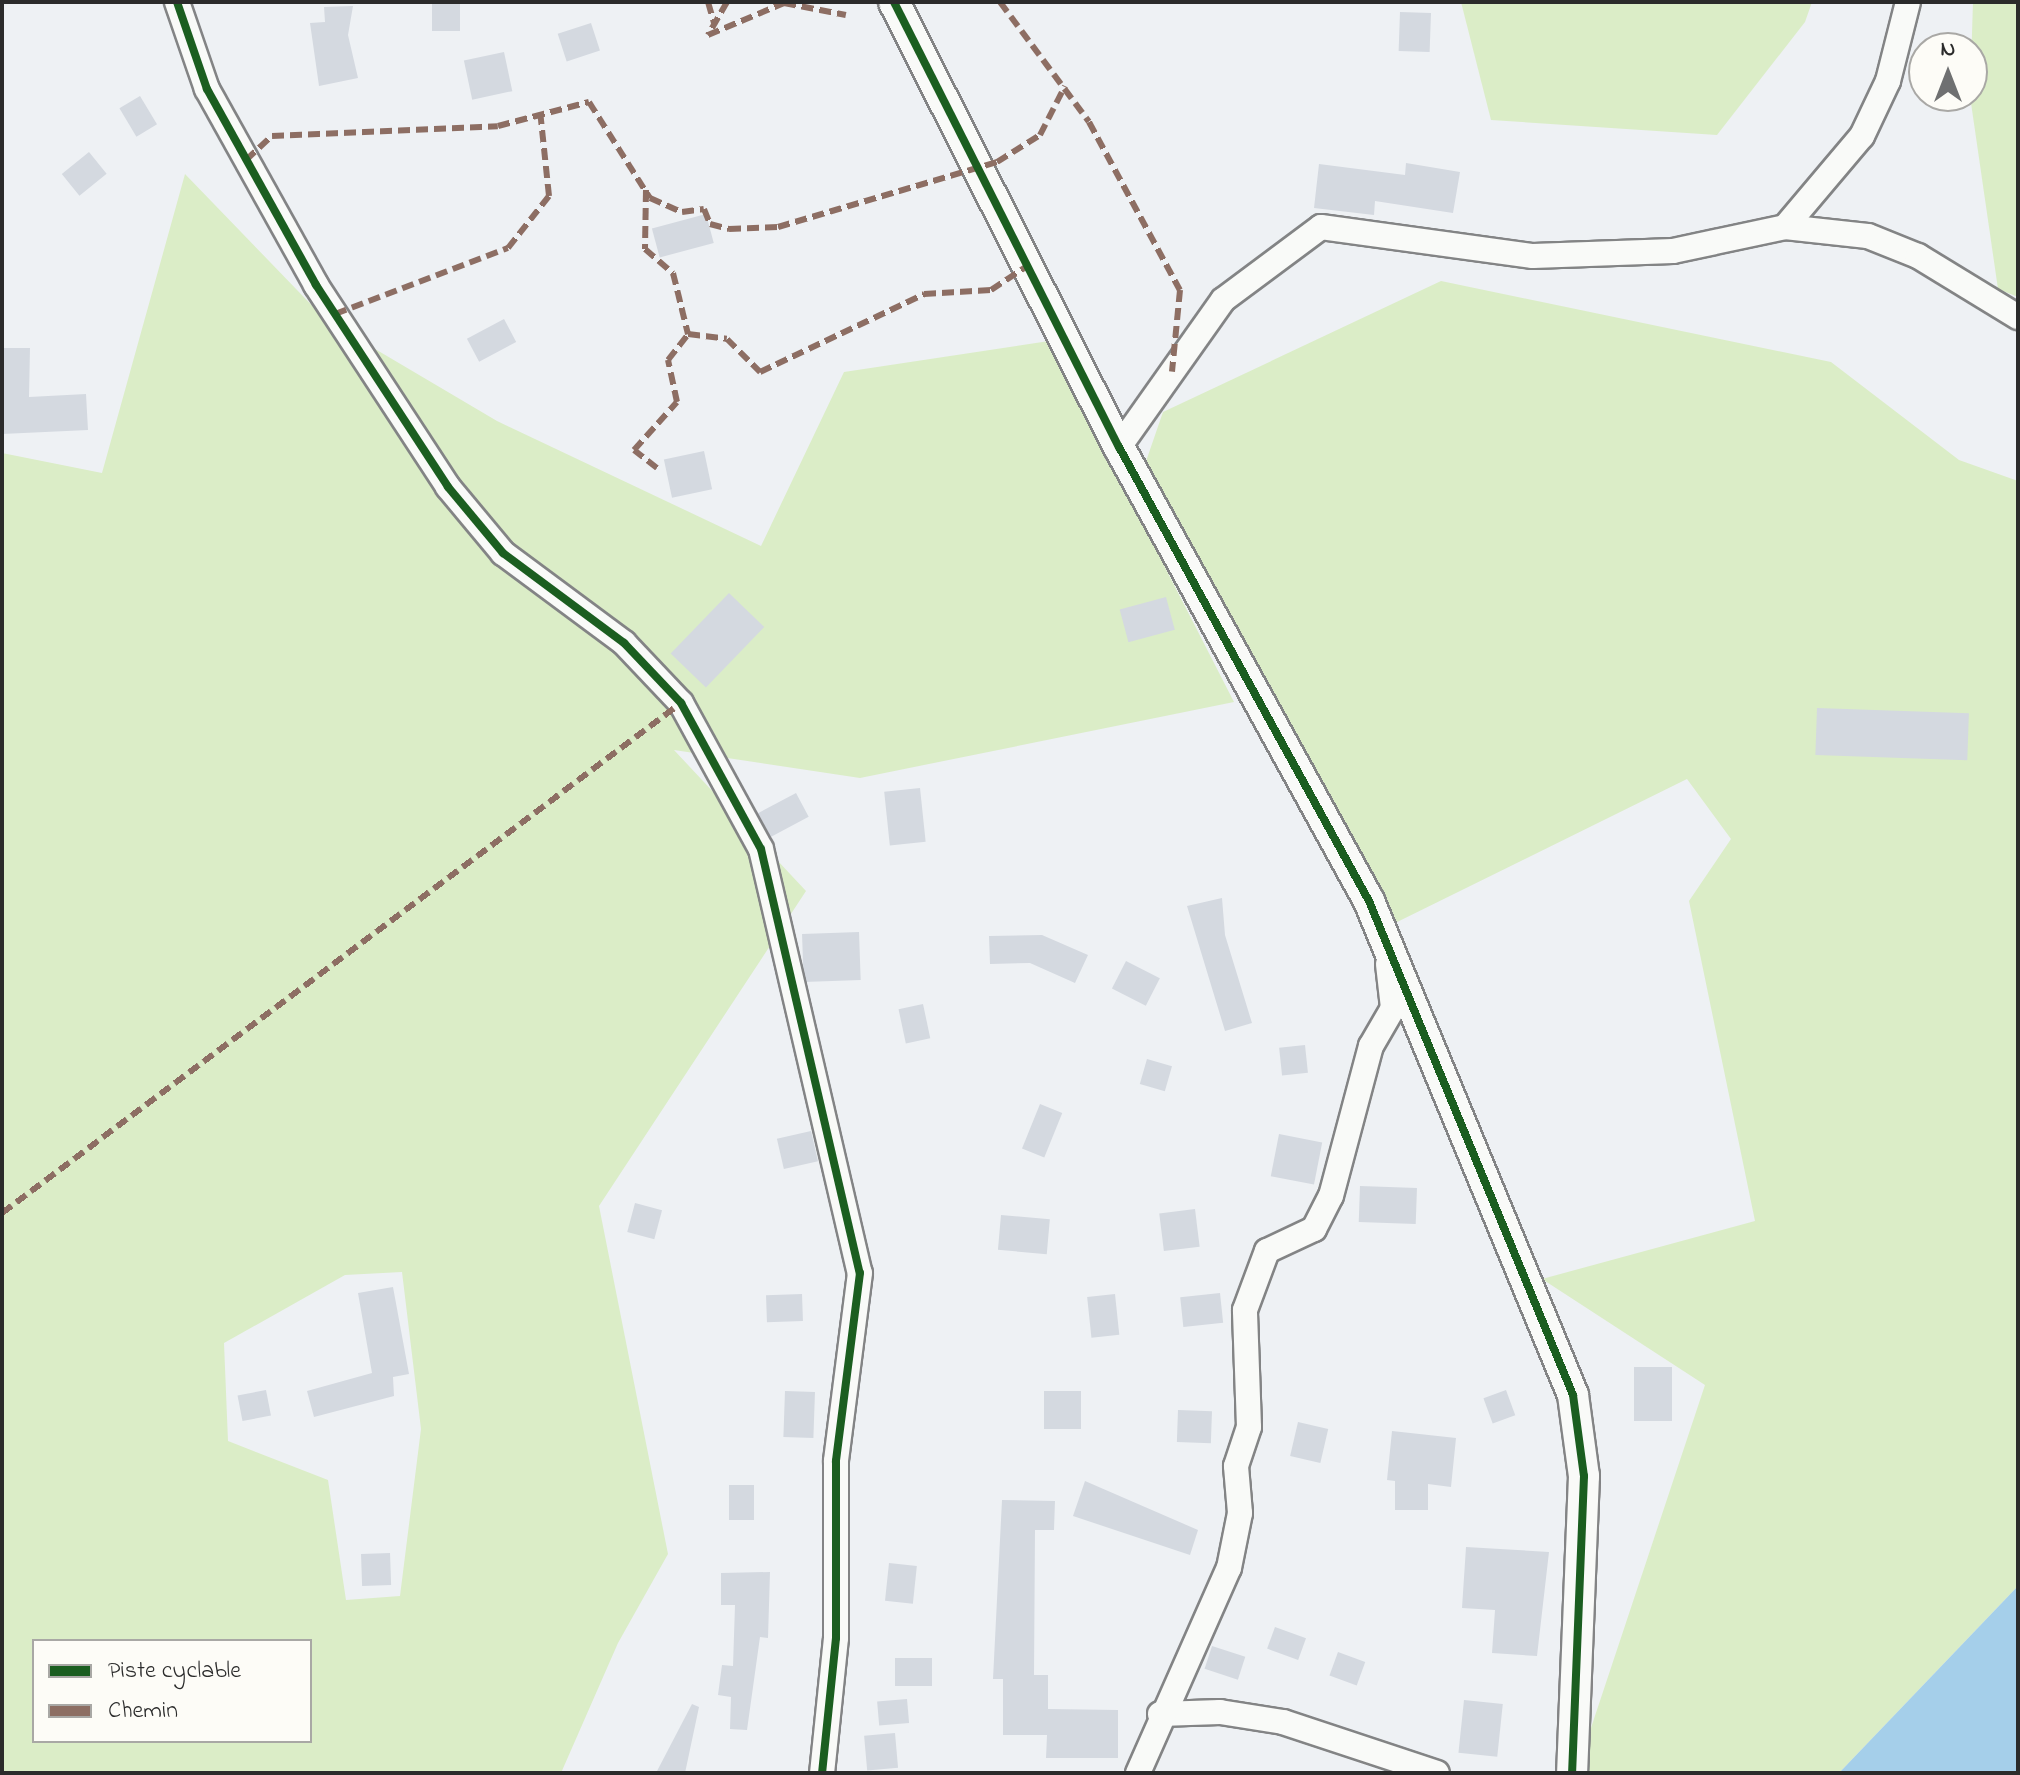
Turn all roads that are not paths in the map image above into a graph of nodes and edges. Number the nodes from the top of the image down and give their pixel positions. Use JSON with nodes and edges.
{"nodes":[{"id":1,"x":177,"y":2,"type":"edge"},
{"id":2,"x":894,"y":2,"type":"edge"},
{"id":3,"x":1908,"y":2,"type":"edge"},
{"id":4,"x":1785,"y":227,"type":"junction"},
{"id":5,"x":2018,"y":317,"type":"edge"},
{"id":6,"x":1119,"y":447,"type":"junction"},
{"id":7,"x":1369,"y":901,"type":"junction"},
{"id":8,"x":1160,"y":1714,"type":"junction"},
{"id":9,"x":822,"y":1773,"type":"edge"},
{"id":10,"x":1138,"y":1773,"type":"edge"},
{"id":11,"x":1437,"y":1773,"type":"edge"},
{"id":12,"x":1572,"y":1773,"type":"edge"}],
"edges":[{"from":1,"to":9,"type":"street"},
{"from":2,"to":6,"type":"street"},
{"from":3,"to":4,"type":"street"},
{"from":4,"to":5,"type":"street"},
{"from":4,"to":6,"type":"street"},
{"from":6,"to":7,"type":"street"},
{"from":7,"to":8,"type":"street"},
{"from":7,"to":12,"type":"street"},
{"from":8,"to":10,"type":"street"},
{"from":8,"to":11,"type":"street"}]}
